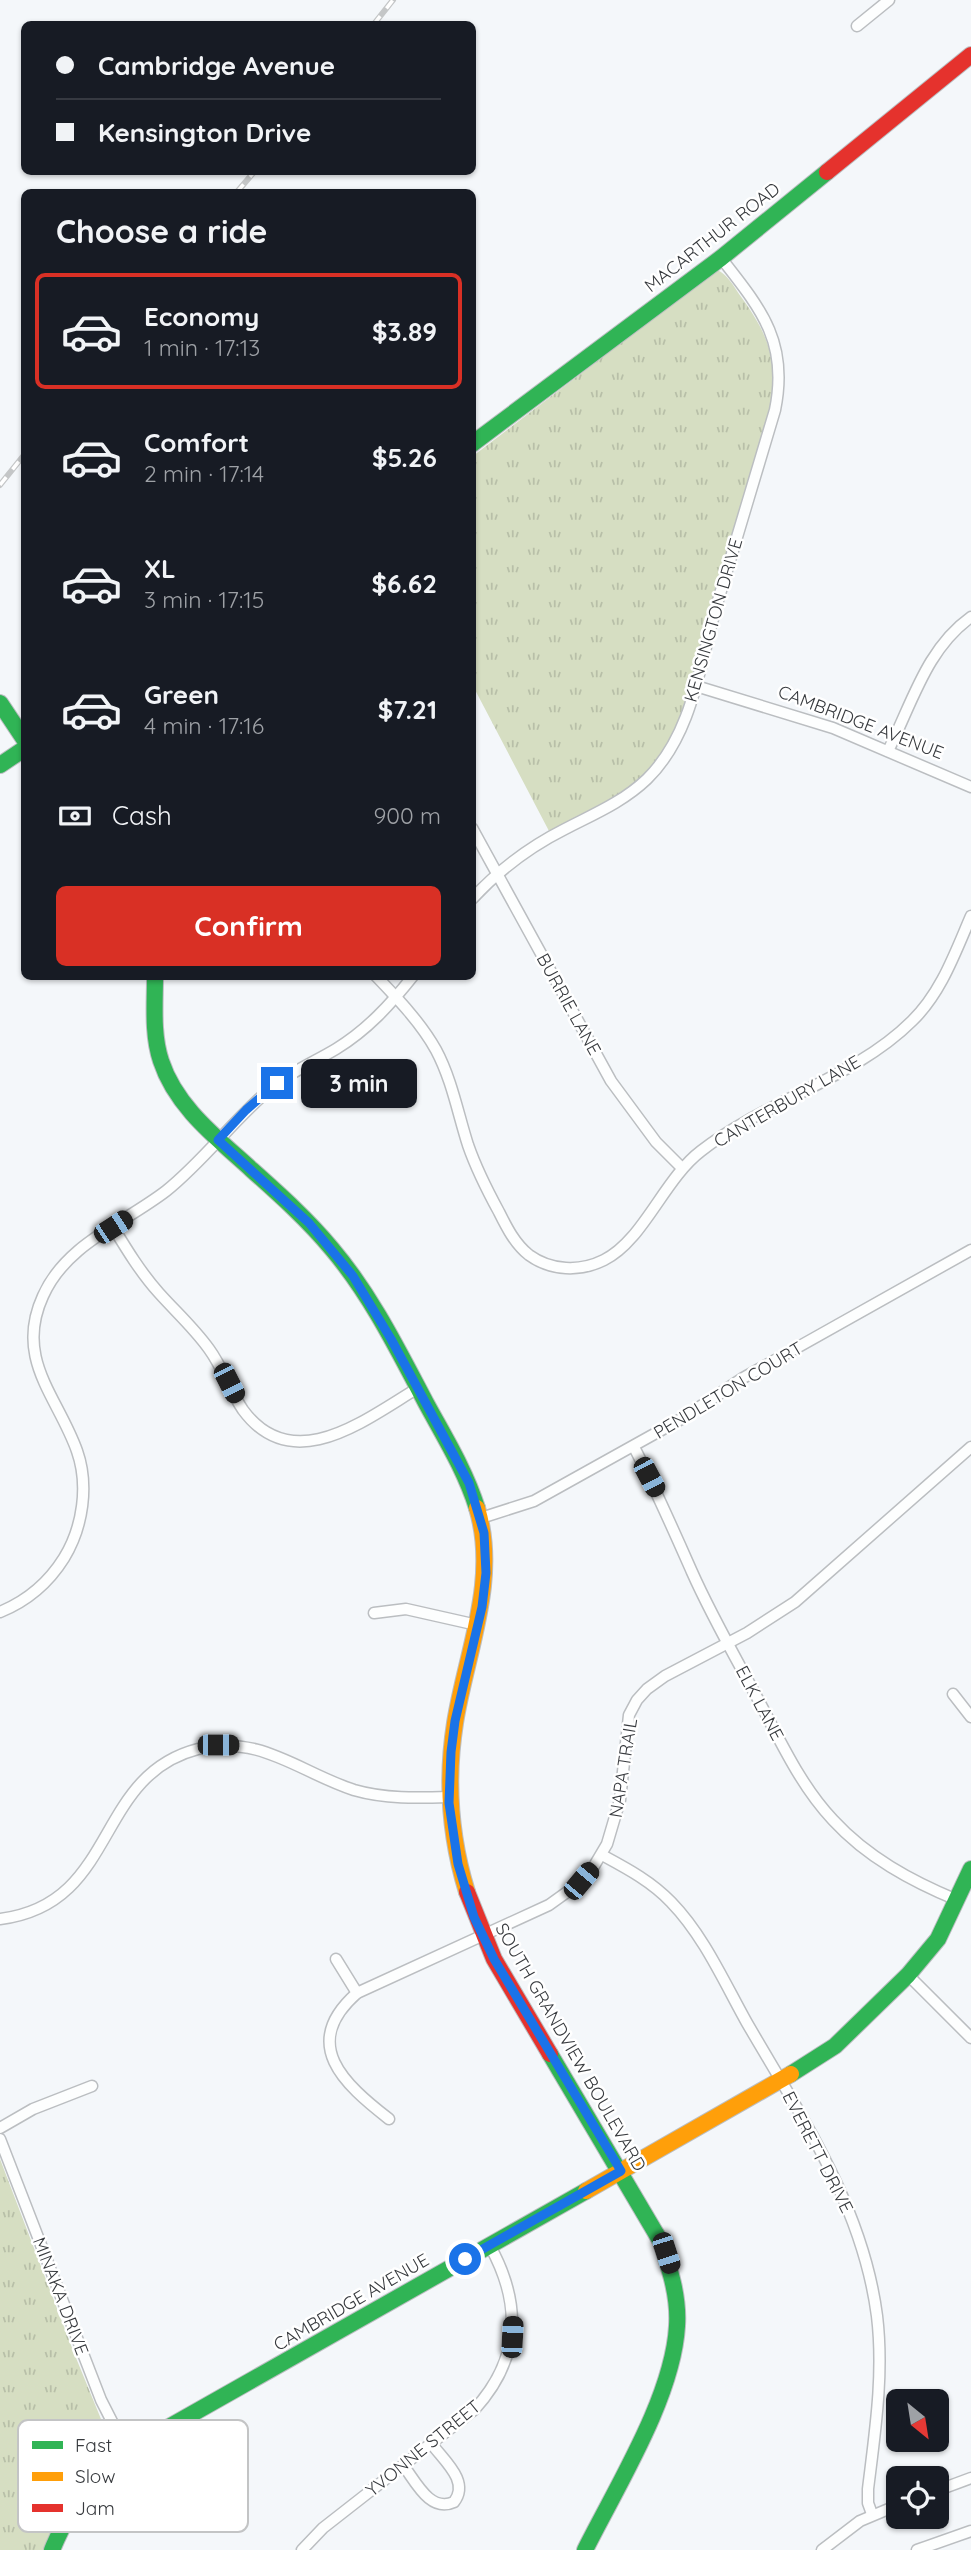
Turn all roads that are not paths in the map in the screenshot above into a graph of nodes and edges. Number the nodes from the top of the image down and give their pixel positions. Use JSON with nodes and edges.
{"nodes":[{"id":1,"x":889,"y":0,"type":"edge"},
{"id":2,"x":857,"y":26,"type":"dead end"},
{"id":3,"x":971,"y":55,"type":"edge"},
{"id":4,"x":721,"y":258,"type":"junction"},
{"id":5,"x":476,"y":441,"type":"edge"},
{"id":6,"x":971,"y":617,"type":"edge"},
{"id":7,"x":696,"y":685,"type":"junction"},
{"id":8,"x":0,"y":703,"type":"edge"},
{"id":9,"x":21,"y":734,"type":"edge"},
{"id":10,"x":21,"y":750,"type":"edge"},
{"id":11,"x":888,"y":751,"type":"junction"},
{"id":12,"x":0,"y":765,"type":"edge"},
{"id":13,"x":971,"y":787,"type":"edge"},
{"id":14,"x":476,"y":835,"type":"edge"},
{"id":15,"x":498,"y":875,"type":"junction"},
{"id":16,"x":476,"y":895,"type":"edge"},
{"id":17,"x":971,"y":916,"type":"edge"},
{"id":18,"x":155,"y":980,"type":"edge"},
{"id":19,"x":380,"y":980,"type":"edge"},
{"id":20,"x":410,"y":980,"type":"edge"},
{"id":21,"x":396,"y":998,"type":"junction"},
{"id":22,"x":218,"y":1140,"type":"junction"},
{"id":23,"x":682,"y":1168,"type":"junction"},
{"id":24,"x":113,"y":1227,"type":"junction"},
{"id":25,"x":971,"y":1250,"type":"edge"},
{"id":26,"x":418,"y":1388,"type":"junction"},
{"id":27,"x":634,"y":1447,"type":"junction"},
{"id":28,"x":971,"y":1447,"type":"edge"},
{"id":29,"x":481,"y":1518,"type":"junction"},
{"id":30,"x":0,"y":1612,"type":"edge"},
{"id":31,"x":374,"y":1613,"type":"dead end"},
{"id":32,"x":477,"y":1625,"type":"junction"},
{"id":33,"x":728,"y":1643,"type":"junction"},
{"id":34,"x":953,"y":1694,"type":"dead end"},
{"id":35,"x":971,"y":1717,"type":"edge"},
{"id":36,"x":449,"y":1797,"type":"junction"},
{"id":37,"x":602,"y":1854,"type":"junction"},
{"id":38,"x":971,"y":1869,"type":"edge"},
{"id":39,"x":957,"y":1900,"type":"junction"},
{"id":40,"x":0,"y":1919,"type":"edge"},
{"id":41,"x":482,"y":1937,"type":"junction"},
{"id":42,"x":336,"y":1959,"type":"dead end"},
{"id":43,"x":908,"y":1975,"type":"junction"},
{"id":44,"x":357,"y":1993,"type":"junction"},
{"id":45,"x":971,"y":2038,"type":"edge"},
{"id":46,"x":780,"y":2081,"type":"junction"},
{"id":47,"x":92,"y":2086,"type":"dead end"},
{"id":48,"x":389,"y":2119,"type":"dead end"},
{"id":49,"x":0,"y":2127,"type":"edge"},
{"id":50,"x":0,"y":2139,"type":"edge"},
{"id":51,"x":621,"y":2171,"type":"junction"},
{"id":52,"x":489,"y":2246,"type":"junction"},
{"id":53,"x":111,"y":2420,"type":"edge"},
{"id":54,"x":182,"y":2420,"type":"edge"},
{"id":55,"x":431,"y":2443,"type":"junction"},
{"id":56,"x":403,"y":2465,"type":"junction"},
{"id":57,"x":971,"y":2478,"type":"edge"},
{"id":58,"x":949,"y":2486,"type":"edge"},
{"id":59,"x":886,"y":2509,"type":"edge"},
{"id":60,"x":872,"y":2514,"type":"junction"},
{"id":61,"x":971,"y":2531,"type":"edge"},
{"id":62,"x":60,"y":2532,"type":"edge"},
{"id":63,"x":52,"y":2550,"type":"edge"},
{"id":64,"x":302,"y":2550,"type":"edge"},
{"id":65,"x":585,"y":2550,"type":"edge"},
{"id":66,"x":822,"y":2550,"type":"edge"},
{"id":67,"x":917,"y":2550,"type":"edge"}],
"edges":[{"from":1,"to":2,"type":"street"},
{"from":3,"to":4,"type":"street","name":"MACARTHUR ROAD"},
{"from":4,"to":5,"type":"street","name":"MACARTHUR ROAD"},
{"from":4,"to":7,"type":"street","name":"KENSINGTON DRIVE"},
{"from":6,"to":11,"type":"street"},
{"from":7,"to":11,"type":"street","name":"CAMBRIDGE AVENUE"},
{"from":7,"to":15,"type":"street","name":"KENSINGTON DRIVE"},
{"from":8,"to":9,"type":"street"},
{"from":10,"to":12,"type":"street"},
{"from":11,"to":13,"type":"street","name":"CAMBRIDGE AVENUE"},
{"from":14,"to":15,"type":"street","name":"BURRIE LANE"},
{"from":15,"to":16,"type":"street","name":"KENSINGTON DRIVE"},
{"from":15,"to":23,"type":"street","name":"BURRIE LANE"},
{"from":17,"to":23,"type":"street","name":"CANTERBURY LANE"},
{"from":18,"to":22,"type":"street","name":"SOUTH GRANDVIEW BOULEVARD"},
{"from":19,"to":21,"type":"street","name":"CANTERBURY LANE"},
{"from":20,"to":21,"type":"street"},
{"from":21,"to":22,"type":"street"},
{"from":21,"to":23,"type":"street","name":"CANTERBURY LANE"},
{"from":22,"to":24,"type":"street"},
{"from":22,"to":26,"type":"street","name":"SOUTH GRANDVIEW BOULEVARD"},
{"from":24,"to":26,"type":"street"},
{"from":24,"to":30,"type":"street"},
{"from":25,"to":27,"type":"street","name":"PENDLETON COURT"},
{"from":26,"to":29,"type":"street","name":"SOUTH GRANDVIEW BOULEVARD"},
{"from":27,"to":29,"type":"street","name":"PENDLETON COURT"},
{"from":27,"to":33,"type":"street","name":"ELK LANE"},
{"from":28,"to":33,"type":"street","name":"NAPA TRAIL"},
{"from":29,"to":32,"type":"street","name":"SOUTH GRANDVIEW BOULEVARD"},
{"from":31,"to":32,"type":"street"},
{"from":32,"to":36,"type":"street","name":"SOUTH GRANDVIEW BOULEVARD"},
{"from":33,"to":37,"type":"street","name":"NAPA TRAIL"},
{"from":33,"to":39,"type":"street","name":"ELK LANE"},
{"from":34,"to":35,"type":"street"},
{"from":36,"to":40,"type":"street"},
{"from":36,"to":41,"type":"street","name":"SOUTH GRANDVIEW BOULEVARD"},
{"from":37,"to":41,"type":"street","name":"NAPA TRAIL"},
{"from":37,"to":46,"type":"street","name":"EVERETT DRIVE"},
{"from":38,"to":39,"type":"street","name":"CAMBRIDGE AVENUE"},
{"from":39,"to":43,"type":"street","name":"CAMBRIDGE AVENUE"},
{"from":41,"to":44,"type":"street","name":"NAPA TRAIL"},
{"from":41,"to":51,"type":"street","name":"SOUTH GRANDVIEW BOULEVARD"},
{"from":42,"to":44,"type":"street"},
{"from":43,"to":45,"type":"street"},
{"from":43,"to":46,"type":"street","name":"CAMBRIDGE AVENUE"},
{"from":44,"to":48,"type":"street","name":"NAPA TRAIL"},
{"from":46,"to":51,"type":"street","name":"CAMBRIDGE AVENUE"},
{"from":46,"to":60,"type":"street","name":"EVERETT DRIVE"},
{"from":47,"to":49,"type":"street"},
{"from":50,"to":53,"type":"street","name":"MINAKA DRIVE"},
{"from":51,"to":52,"type":"street","name":"CAMBRIDGE AVENUE"},
{"from":51,"to":65,"type":"street","name":"SOUTH GRANDVIEW BOULEVARD"},
{"from":52,"to":54,"type":"street","name":"CAMBRIDGE AVENUE"},
{"from":52,"to":55,"type":"street","name":"YVONNE STREET"},
{"from":55,"to":56,"type":"street","name":"YVONNE STREET"},
{"from":55,"to":56,"type":"street"},
{"from":56,"to":64,"type":"street","name":"YVONNE STREET"},
{"from":57,"to":58,"type":"street"},
{"from":59,"to":60,"type":"street"},
{"from":60,"to":66,"type":"street"},
{"from":61,"to":67,"type":"street"},
{"from":62,"to":63,"type":"street","name":"CAMBRIDGE AVENUE"}]}
